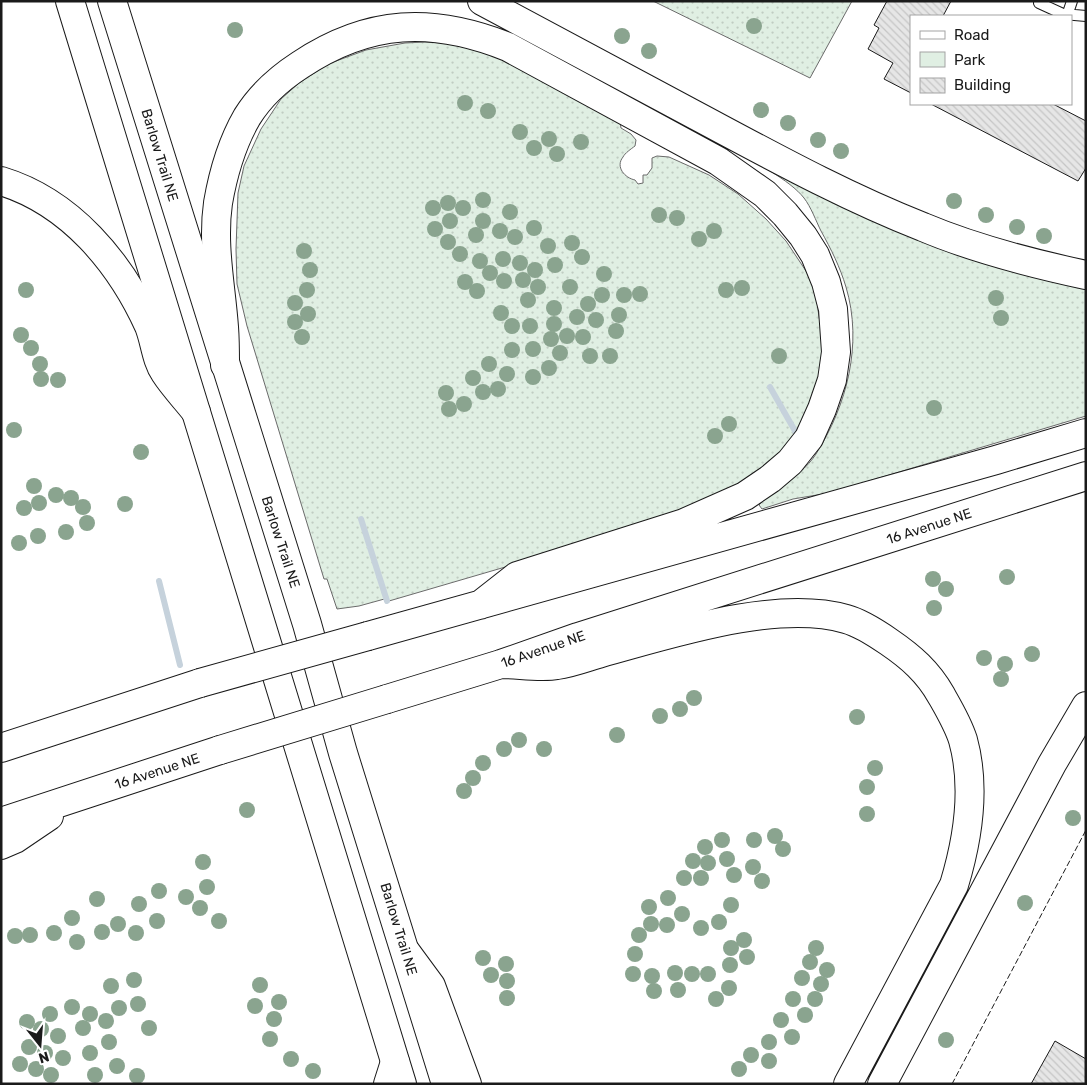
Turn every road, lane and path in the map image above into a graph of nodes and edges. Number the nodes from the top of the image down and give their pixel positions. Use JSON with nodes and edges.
{"nodes":[{"id":1,"x":70,"y":1,"type":"edge"},
{"id":2,"x":112,"y":1,"type":"edge"},
{"id":3,"x":482,"y":1,"type":"edge"},
{"id":4,"x":1072,"y":1,"type":"edge"},
{"id":5,"x":1040,"y":3,"type":"dead end"},
{"id":6,"x":1067,"y":15,"type":"edge"},
{"id":7,"x":1072,"y":15,"type":"edge"},
{"id":8,"x":1086,"y":16,"type":"edge"},
{"id":9,"x":1,"y":181,"type":"edge"},
{"id":10,"x":1086,"y":275,"type":"edge"},
{"id":11,"x":225,"y":365,"type":"junction"},
{"id":12,"x":196,"y":412,"type":"junction"},
{"id":13,"x":1086,"y":433,"type":"edge"},
{"id":14,"x":1086,"y":476,"type":"edge"},
{"id":15,"x":480,"y":606,"type":"junction"},
{"id":16,"x":501,"y":664,"type":"junction"},
{"id":17,"x":1086,"y":706,"type":"edge"},
{"id":18,"x":8,"y":744,"type":"edge"},
{"id":19,"x":77,"y":798,"type":"junction"},
{"id":20,"x":1,"y":822,"type":"edge"},
{"id":21,"x":1,"y":845,"type":"edge"},
{"id":22,"x":406,"y":952,"type":"junction"},
{"id":23,"x":395,"y":1076,"type":"edge"},
{"id":24,"x":446,"y":1084,"type":"edge"},
{"id":25,"x":467,"y":1084,"type":"edge"},
{"id":26,"x":848,"y":1084,"type":"edge"},
{"id":27,"x":882,"y":1084,"type":"edge"}],
"edges":[{"from":1,"to":12,"type":"main road"},
{"from":2,"to":11,"type":"main road","name":"Barlow Trail NE"},
{"from":3,"to":10,"type":"main road"},
{"from":4,"to":6,"type":"lane"},
{"from":5,"to":6,"type":"lane"},
{"from":7,"to":8,"type":"lane"},
{"from":9,"to":12,"type":"main road"},
{"from":11,"to":15,"type":"main road"},
{"from":11,"to":22,"type":"main road","name":"Barlow Trail NE"},
{"from":12,"to":23,"type":"main road"},
{"from":13,"to":15,"type":"main road"},
{"from":14,"to":16,"type":"main road","name":"16 Avenue NE"},
{"from":15,"to":18,"type":"main road","bridge":true},
{"from":16,"to":19,"type":"main road","name":"16 Avenue NE","bridge":true},
{"from":16,"to":26,"type":"main road"},
{"from":17,"to":27,"type":"main road"},
{"from":19,"to":20,"type":"main road","name":"16 Avenue NE"},
{"from":19,"to":21,"type":"main road"},
{"from":22,"to":24,"type":"main road","name":"Barlow Trail NE"},
{"from":22,"to":25,"type":"main road"}]}
